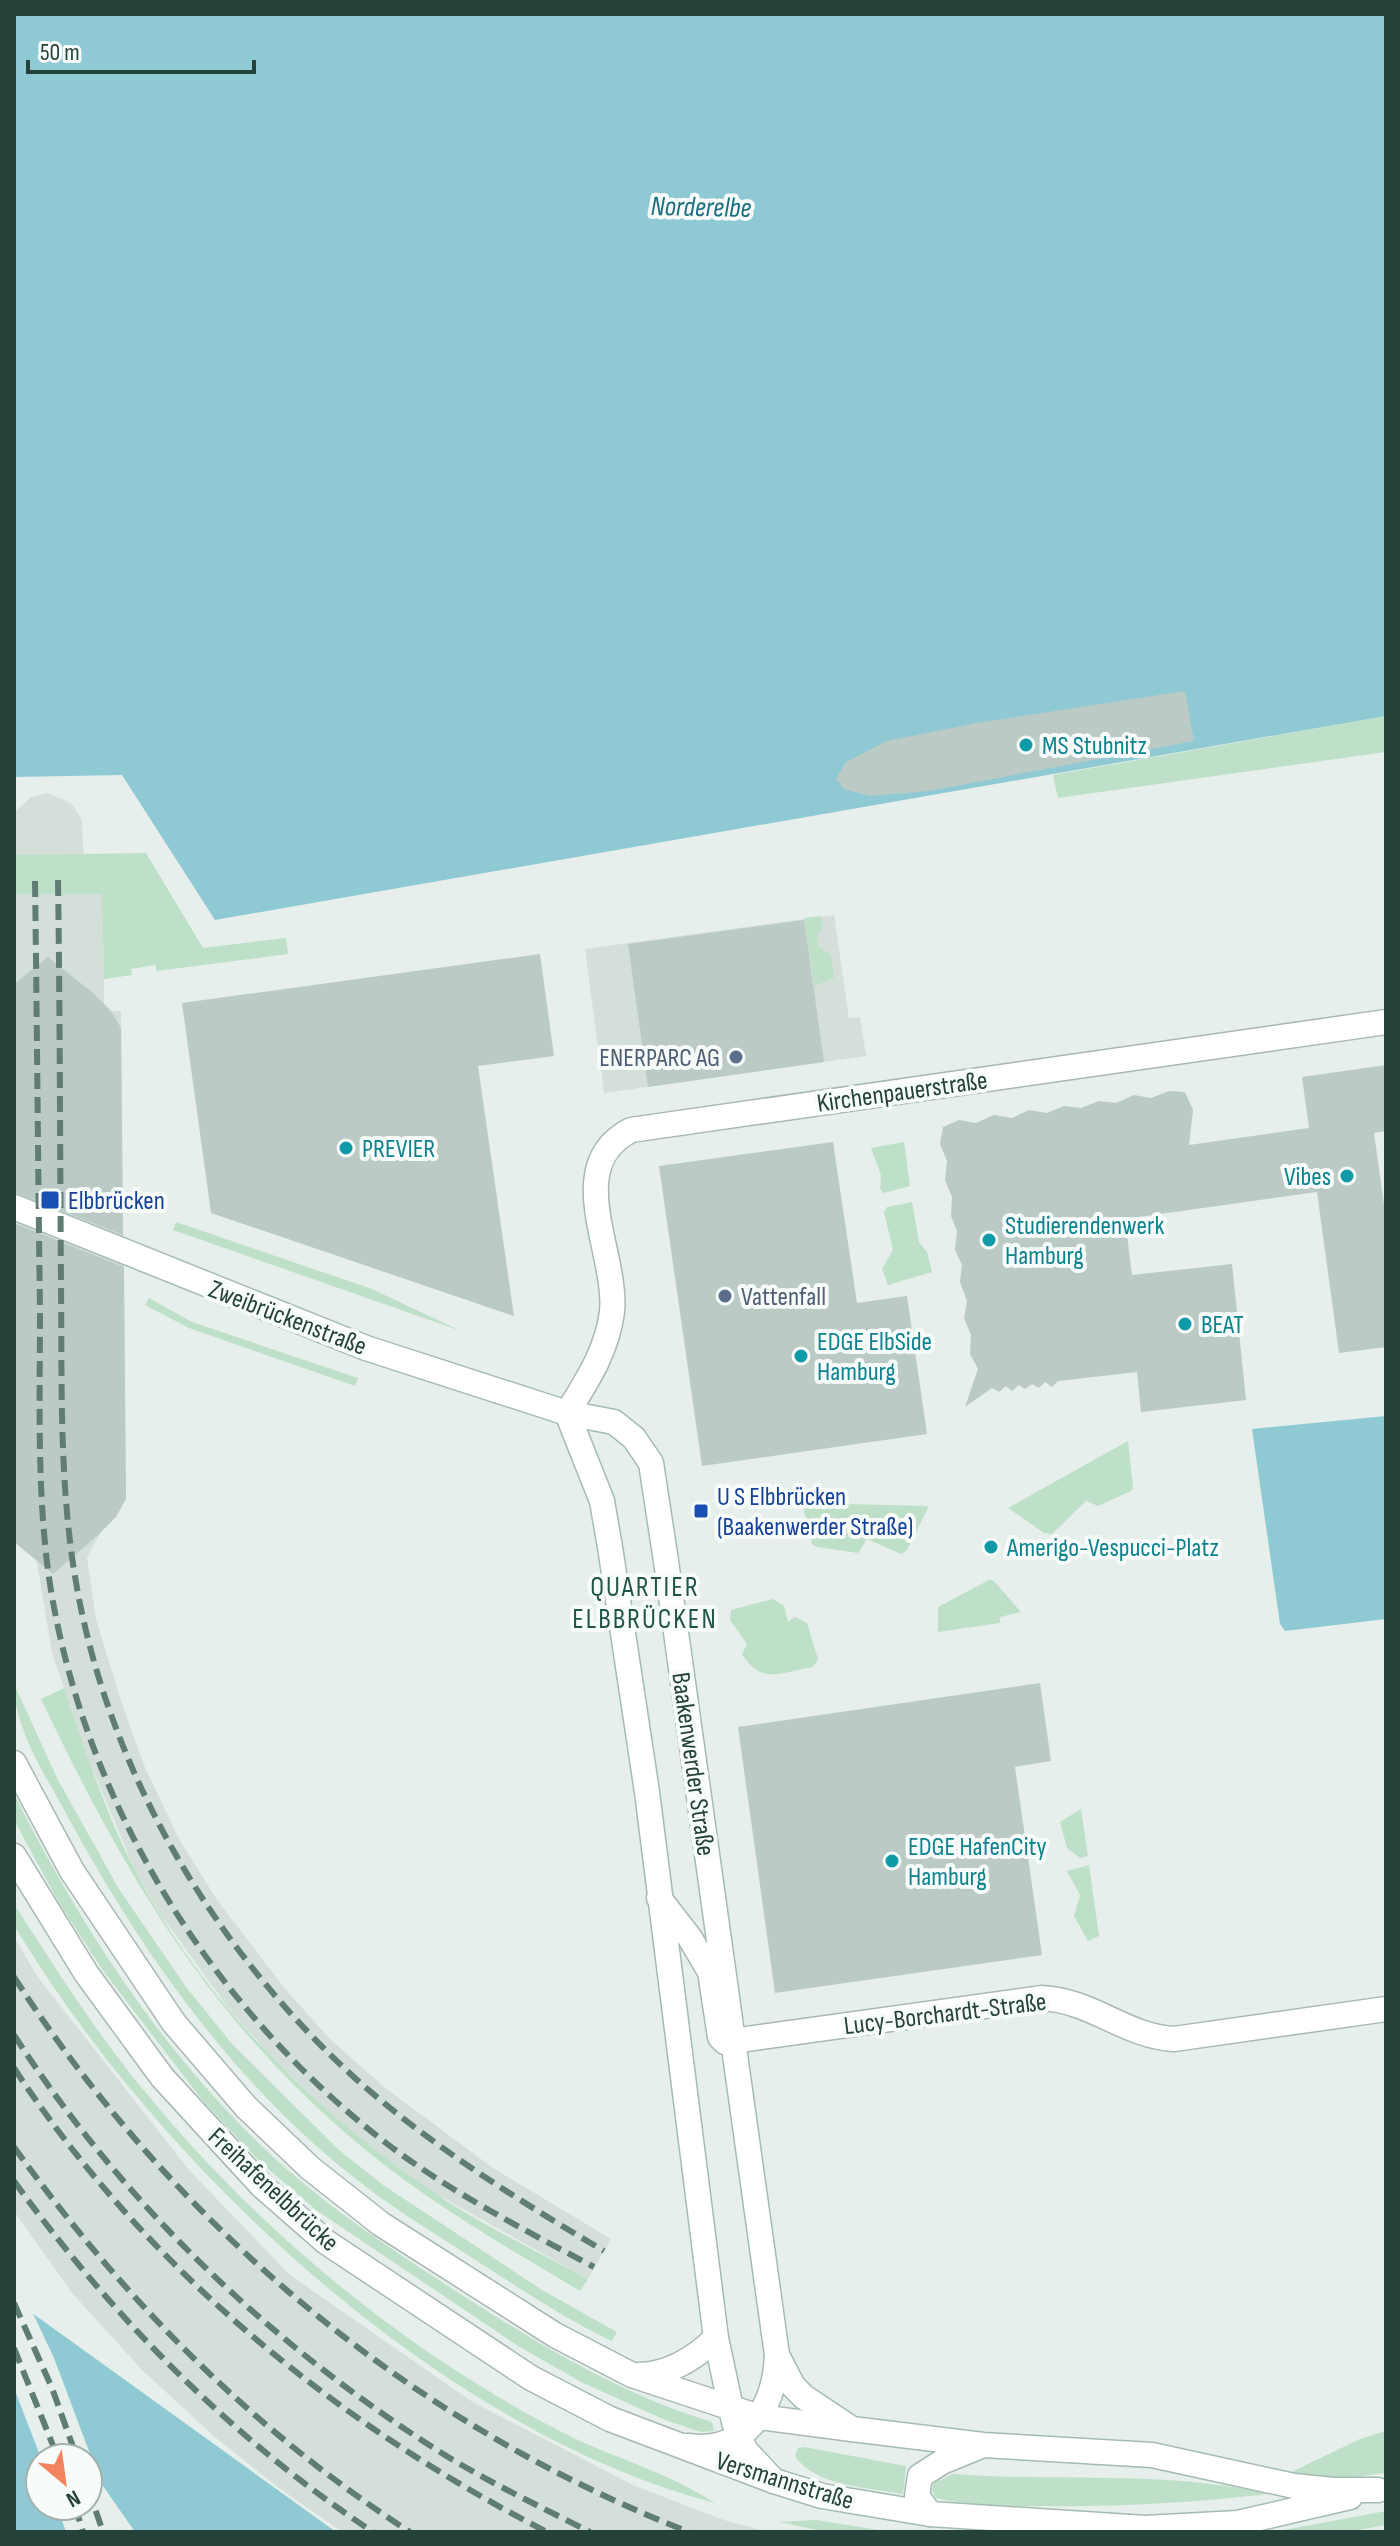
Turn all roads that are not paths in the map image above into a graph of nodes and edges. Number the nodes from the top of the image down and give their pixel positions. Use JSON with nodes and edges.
{"nodes":[{"id":1,"x":1386,"y":1022,"type":"edge"},
{"id":2,"x":14,"y":1207,"type":"edge"},
{"id":3,"x":567,"y":1413,"type":"junction"},
{"id":4,"x":14,"y":1763,"type":"edge"},
{"id":5,"x":14,"y":1856,"type":"edge"},
{"id":6,"x":659,"y":1898,"type":"junction"},
{"id":7,"x":1386,"y":2009,"type":"edge"},
{"id":8,"x":733,"y":2042,"type":"junction"},
{"id":9,"x":716,"y":2338,"type":"junction"},
{"id":10,"x":777,"y":2355,"type":"junction"},
{"id":11,"x":632,"y":2375,"type":"junction"},
{"id":12,"x":730,"y":2407,"type":"junction"},
{"id":13,"x":759,"y":2417,"type":"junction"},
{"id":14,"x":852,"y":2429,"type":"junction"},
{"id":15,"x":738,"y":2436,"type":"junction"},
{"id":16,"x":669,"y":2443,"type":"junction"},
{"id":17,"x":983,"y":2445,"type":"junction"},
{"id":18,"x":774,"y":2481,"type":"junction"},
{"id":19,"x":1382,"y":2489,"type":"edge"},
{"id":20,"x":930,"y":2514,"type":"junction"}],
"edges":[{"from":1,"to":3,"type":"street","name":"Kirchenpauerstraße"},
{"from":2,"to":3,"type":"street","name":"Zweibrückenstraße"},
{"from":3,"to":6,"type":"street","name":"Baakenwerder Straße"},
{"from":3,"to":8,"type":"street","name":"Baakenwerder Straße"},
{"from":4,"to":11,"type":"street","name":"Freihafenelbbrücke"},
{"from":5,"to":16,"type":"street","name":"Freihafenelbbrücke"},
{"from":6,"to":8,"type":"street","name":"Baakenwerder Straße"},
{"from":6,"to":9,"type":"street","name":"Baakenwerder Straße"},
{"from":7,"to":8,"type":"street","name":"Lucy-Borchardt-Straße"},
{"from":8,"to":10,"type":"street","name":"Baakenwerder Straße"},
{"from":9,"to":11,"type":"street"},
{"from":9,"to":12,"type":"street","name":"Baakenwerder Straße"},
{"from":10,"to":13,"type":"street","name":"Baakenwerder Straße"},
{"from":10,"to":14,"type":"street"},
{"from":11,"to":12,"type":"street","name":"Freihafenelbbrücke"},
{"from":12,"to":13,"type":"street","name":"Versmannstraße"},
{"from":12,"to":15,"type":"street","name":"Baakenwerder Straße"},
{"from":13,"to":14,"type":"street","name":"Versmannstraße"},
{"from":13,"to":15,"type":"street","name":"Baakenwerder Straße"},
{"from":14,"to":17,"type":"street","name":"Versmannstraße"},
{"from":15,"to":16,"type":"street","name":"Baakenwerder Straße"},
{"from":15,"to":18,"type":"street"},
{"from":16,"to":18,"type":"street","name":"Versmannstraße"},
{"from":17,"to":19,"type":"street","name":"Versmannstraße"},
{"from":17,"to":20,"type":"street"},
{"from":18,"to":20,"type":"street","name":"Versmannstraße"},
{"from":19,"to":20,"type":"street","name":"Versmannstraße"}]}
